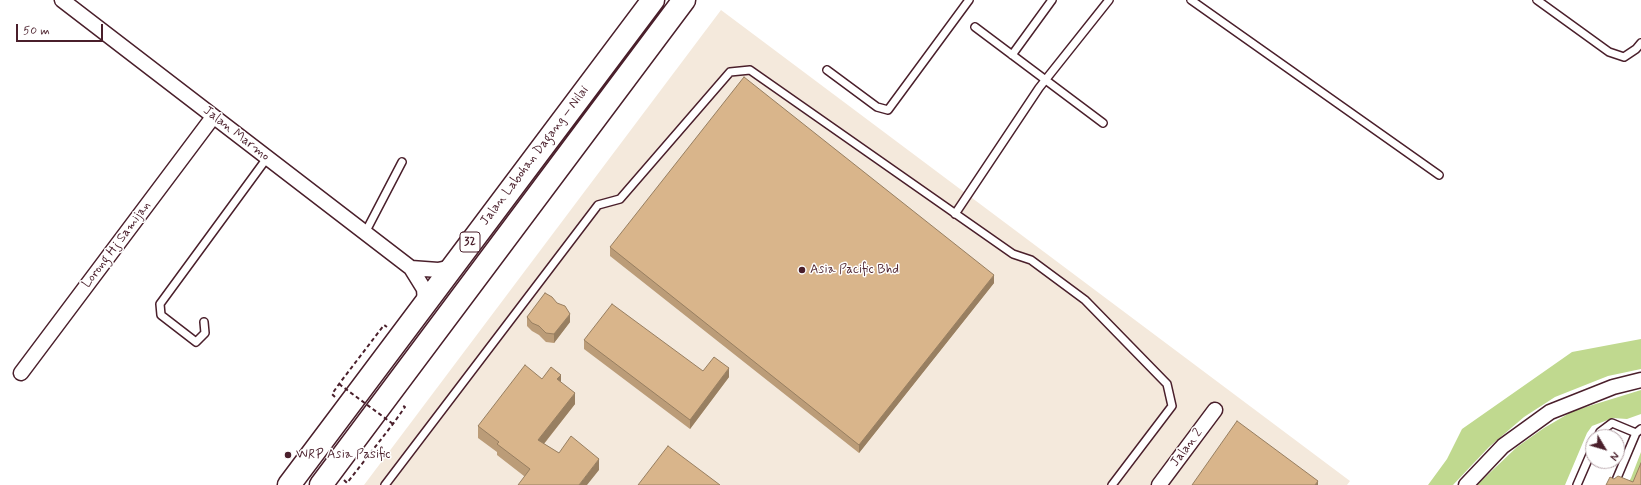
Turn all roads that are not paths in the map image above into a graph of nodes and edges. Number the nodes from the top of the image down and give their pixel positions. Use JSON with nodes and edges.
{"nodes":[{"id":1,"x":63,"y":0,"type":"edge"},
{"id":2,"x":653,"y":0,"type":"edge"},
{"id":3,"x":684,"y":0,"type":"edge"},
{"id":4,"x":969,"y":0,"type":"edge"},
{"id":5,"x":1052,"y":0,"type":"edge"},
{"id":6,"x":1109,"y":0,"type":"edge"},
{"id":7,"x":1191,"y":0,"type":"edge"},
{"id":8,"x":1537,"y":0,"type":"edge"},
{"id":9,"x":975,"y":28,"type":"dead end"},
{"id":10,"x":1641,"y":43,"type":"edge"},
{"id":11,"x":1012,"y":55,"type":"junction"},
{"id":12,"x":827,"y":70,"type":"dead end"},
{"id":13,"x":1046,"y":79,"type":"junction"},
{"id":14,"x":213,"y":117,"type":"junction"},
{"id":15,"x":1103,"y":123,"type":"dead end"},
{"id":16,"x":267,"y":158,"type":"junction"},
{"id":17,"x":402,"y":162,"type":"dead end"},
{"id":18,"x":1438,"y":175,"type":"dead end"},
{"id":19,"x":954,"y":214,"type":"junction"},
{"id":20,"x":365,"y":233,"type":"junction"},
{"id":21,"x":452,"y":267,"type":"junction"},
{"id":22,"x":411,"y":268,"type":"junction"},
{"id":23,"x":425,"y":303,"type":"junction"},
{"id":24,"x":204,"y":322,"type":"dead end"},
{"id":25,"x":21,"y":373,"type":"dead end"},
{"id":26,"x":1641,"y":380,"type":"edge"},
{"id":27,"x":1215,"y":410,"type":"dead end"},
{"id":28,"x":1604,"y":429,"type":"edge"},
{"id":29,"x":1639,"y":431,"type":"edge"},
{"id":30,"x":1585,"y":466,"type":"edge"},
{"id":31,"x":289,"y":485,"type":"edge"},
{"id":32,"x":321,"y":485,"type":"edge"},
{"id":33,"x":385,"y":485,"type":"edge"},
{"id":34,"x":1112,"y":485,"type":"edge"},
{"id":35,"x":1159,"y":485,"type":"edge"},
{"id":36,"x":1466,"y":485,"type":"edge"},
{"id":37,"x":1577,"y":485,"type":"edge"},
{"id":38,"x":1614,"y":485,"type":"edge"}],
"edges":[{"from":1,"to":14,"type":"street","name":"Jalan Marmo"},
{"from":2,"to":21,"type":"main road","name":"Jalan Labohan Dagang ‒ Nilai","number":"32"},
{"from":3,"to":32,"type":"main road","name":"Jalan Labohan Dagang ‒ Nilai","number":"32"},
{"from":4,"to":12,"type":"lane"},
{"from":5,"to":11,"type":"lane"},
{"from":6,"to":13,"type":"lane"},
{"from":7,"to":18,"type":"lane"},
{"from":8,"to":10,"type":"lane"},
{"from":9,"to":11,"type":"lane"},
{"from":11,"to":13,"type":"lane"},
{"from":13,"to":15,"type":"lane"},
{"from":13,"to":19,"type":"lane"},
{"from":14,"to":16,"type":"street","name":"Jalan Marmo"},
{"from":14,"to":25,"type":"street","name":"Lorong Hj Samijan"},
{"from":16,"to":20,"type":"street","name":"Jalan Marmo"},
{"from":16,"to":24,"type":"lane"},
{"from":17,"to":20,"type":"lane"},
{"from":19,"to":33,"type":"lane"},
{"from":19,"to":34,"type":"lane"},
{"from":20,"to":22,"type":"street","name":"Jalan Marmo"},
{"from":21,"to":22,"type":"street"},
{"from":21,"to":23,"type":"main road","name":"Jalan Labohan Dagang ‒ Nilai","number":"32"},
{"from":22,"to":23,"type":"street"},
{"from":23,"to":31,"type":"main road","name":"Jalan Labohan Dagang ‒ Nilai","number":"32"},
{"from":26,"to":36,"type":"street"},
{"from":27,"to":35,"type":"street","name":"Jalan 2"},
{"from":28,"to":29,"type":"lane"},
{"from":29,"to":38,"type":"lane"},
{"from":30,"to":37,"type":"lane"}]}
